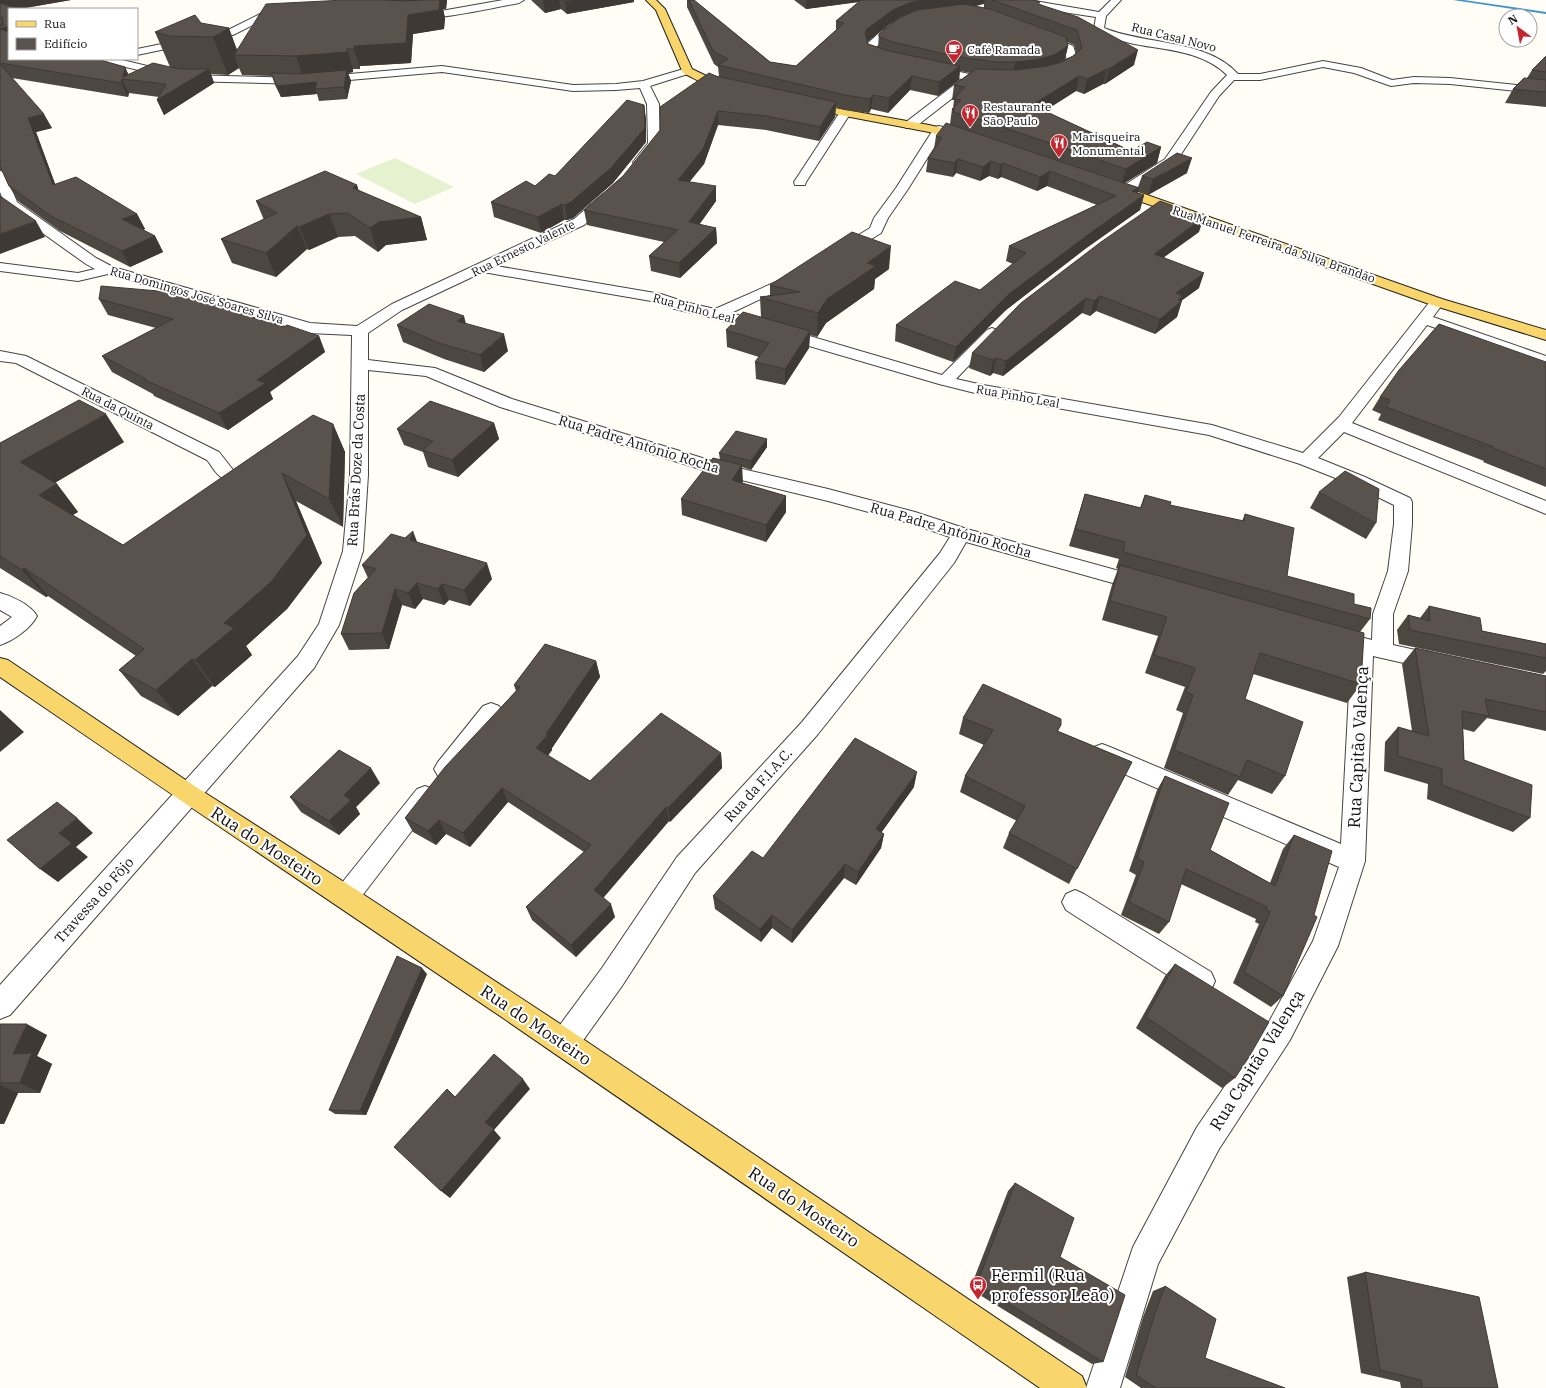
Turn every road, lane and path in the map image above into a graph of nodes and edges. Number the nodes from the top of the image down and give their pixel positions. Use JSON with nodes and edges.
{"nodes":[{"id":1,"x":519,"y":0,"type":"edge"},
{"id":2,"x":653,"y":0,"type":"edge"},
{"id":3,"x":1116,"y":0,"type":"edge"},
{"id":4,"x":1007,"y":2,"type":"edge"},
{"id":5,"x":297,"y":12,"type":"edge"},
{"id":6,"x":1101,"y":14,"type":"junction"},
{"id":7,"x":401,"y":16,"type":"edge"},
{"id":8,"x":911,"y":19,"type":"edge"},
{"id":9,"x":1033,"y":33,"type":"edge"},
{"id":10,"x":138,"y":52,"type":"edge"},
{"id":11,"x":108,"y":60,"type":"edge"},
{"id":12,"x":903,"y":63,"type":"edge"},
{"id":13,"x":918,"y":66,"type":"edge"},
{"id":14,"x":687,"y":71,"type":"junction"},
{"id":15,"x":1042,"y":76,"type":"edge"},
{"id":16,"x":1231,"y":77,"type":"junction"},
{"id":17,"x":971,"y":78,"type":"junction"},
{"id":18,"x":990,"y":81,"type":"edge"},
{"id":19,"x":644,"y":84,"type":"junction"},
{"id":20,"x":739,"y":90,"type":"edge"},
{"id":21,"x":1546,"y":91,"type":"edge"},
{"id":22,"x":791,"y":102,"type":"edge"},
{"id":23,"x":844,"y":114,"type":"junction"},
{"id":24,"x":910,"y":125,"type":"junction"},
{"id":25,"x":939,"y":130,"type":"junction"},
{"id":26,"x":979,"y":141,"type":"edge"},
{"id":27,"x":632,"y":171,"type":"edge"},
{"id":28,"x":0,"y":175,"type":"edge"},
{"id":29,"x":800,"y":182,"type":"dead end"},
{"id":30,"x":1104,"y":184,"type":"edge"},
{"id":31,"x":619,"y":187,"type":"edge"},
{"id":32,"x":1125,"y":191,"type":"junction"},
{"id":33,"x":1160,"y":204,"type":"junction"},
{"id":34,"x":1147,"y":213,"type":"edge"},
{"id":35,"x":829,"y":259,"type":"edge"},
{"id":36,"x":0,"y":267,"type":"edge"},
{"id":37,"x":482,"y":268,"type":"junction"},
{"id":38,"x":811,"y":269,"type":"edge"},
{"id":39,"x":108,"y":270,"type":"junction"},
{"id":40,"x":1437,"y":302,"type":"junction"},
{"id":41,"x":716,"y":314,"type":"junction"},
{"id":42,"x":1423,"y":318,"type":"junction"},
{"id":43,"x":1002,"y":324,"type":"edge"},
{"id":44,"x":360,"y":330,"type":"junction"},
{"id":45,"x":1546,"y":335,"type":"edge"},
{"id":46,"x":0,"y":356,"type":"edge"},
{"id":47,"x":1546,"y":361,"type":"edge"},
{"id":48,"x":360,"y":364,"type":"junction"},
{"id":49,"x":945,"y":381,"type":"junction"},
{"id":50,"x":1341,"y":425,"type":"junction"},
{"id":51,"x":1306,"y":460,"type":"junction"},
{"id":52,"x":228,"y":475,"type":"edge"},
{"id":53,"x":1546,"y":508,"type":"edge"},
{"id":54,"x":961,"y":534,"type":"junction"},
{"id":55,"x":1158,"y":589,"type":"edge"},
{"id":56,"x":0,"y":600,"type":"edge"},
{"id":57,"x":1318,"y":634,"type":"edge"},
{"id":58,"x":0,"y":637,"type":"edge"},
{"id":59,"x":1372,"y":648,"type":"junction"},
{"id":60,"x":0,"y":666,"type":"edge"},
{"id":61,"x":1456,"y":666,"type":"edge"},
{"id":62,"x":491,"y":712,"type":"dead end"},
{"id":63,"x":1081,"y":745,"type":"edge"},
{"id":64,"x":188,"y":794,"type":"junction"},
{"id":65,"x":1353,"y":861,"type":"junction"},
{"id":66,"x":346,"y":897,"type":"junction"},
{"id":67,"x":1075,"y":902,"type":"dead end"},
{"id":68,"x":1220,"y":993,"type":"edge"},
{"id":69,"x":0,"y":1005,"type":"edge"},
{"id":70,"x":564,"y":1043,"type":"junction"},
{"id":71,"x":1070,"y":1388,"type":"edge"},
{"id":72,"x":1103,"y":1388,"type":"edge"}],
"edges":[{"from":1,"to":7,"type":"street"},
{"from":2,"to":14,"type":"main road"},
{"from":3,"to":6,"type":"street"},
{"from":4,"to":6,"type":"street"},
{"from":5,"to":10,"type":"street"},
{"from":6,"to":16,"type":"street","name":"Rua Casal Novo"},
{"from":8,"to":12,"type":"street"},
{"from":9,"to":15,"type":"street"},
{"from":11,"to":19,"type":"street"},
{"from":13,"to":17,"type":"street"},
{"from":14,"to":19,"type":"street"},
{"from":14,"to":20,"type":"main road"},
{"from":16,"to":21,"type":"street"},
{"from":16,"to":32,"type":"street"},
{"from":17,"to":18,"type":"street"},
{"from":17,"to":24,"type":"street"},
{"from":19,"to":27,"type":"street"},
{"from":22,"to":23,"type":"main road"},
{"from":23,"to":24,"type":"main road"},
{"from":23,"to":29,"type":"street"},
{"from":24,"to":25,"type":"main road"},
{"from":25,"to":26,"type":"main road"},
{"from":25,"to":35,"type":"street"},
{"from":28,"to":39,"type":"street","name":"Rua Domingos José Soares Silva"},
{"from":30,"to":32,"type":"main road","name":"Rua Manuel Ferreira da Silva Brandão"},
{"from":31,"to":37,"type":"street","name":"Rua Ernesto Valente"},
{"from":32,"to":33,"type":"main road","name":"Rua Manuel Ferreira da Silva Brandão"},
{"from":33,"to":34,"type":"street"},
{"from":33,"to":40,"type":"main road","name":"Rua Manuel Ferreira da Silva Brandão"},
{"from":36,"to":39,"type":"street"},
{"from":37,"to":41,"type":"street","name":"Rua Pinho Leal"},
{"from":37,"to":44,"type":"street","name":"Rua Ernesto Valente"},
{"from":38,"to":41,"type":"street"},
{"from":39,"to":44,"type":"street","name":"Rua Domingos José Soares Silva"},
{"from":40,"to":42,"type":"street"},
{"from":40,"to":45,"type":"main road","name":"Rua Manuel Ferreira da Silva Brandão"},
{"from":41,"to":49,"type":"street","name":"Rua Pinho Leal"},
{"from":42,"to":47,"type":"street"},
{"from":42,"to":50,"type":"street"},
{"from":43,"to":49,"type":"street"},
{"from":44,"to":48,"type":"street","name":"Rua Brás Doze da Costa"},
{"from":46,"to":52,"type":"street","name":"Rua da Quinta"},
{"from":48,"to":54,"type":"street","name":"Rua Padre António Rocha"},
{"from":48,"to":64,"type":"street","name":"Rua Brás Doze da Costa"},
{"from":49,"to":51,"type":"street","name":"Rua Pinho Leal"},
{"from":50,"to":51,"type":"street"},
{"from":50,"to":53,"type":"street"},
{"from":51,"to":59,"type":"street","name":"Rua Pinho Leal"},
{"from":54,"to":55,"type":"street","name":"Rua Padre António Rocha"},
{"from":54,"to":70,"type":"street","name":"Rua da F.I.A.C."},
{"from":56,"to":58,"type":"street"},
{"from":57,"to":59,"type":"street"},
{"from":59,"to":61,"type":"street"},
{"from":59,"to":65,"type":"street","name":"Rua Capitão Valença"},
{"from":60,"to":64,"type":"main road","name":"Rua do Mosteiro"},
{"from":62,"to":66,"type":"street"},
{"from":63,"to":65,"type":"street"},
{"from":64,"to":66,"type":"main road","name":"Rua do Mosteiro"},
{"from":64,"to":69,"type":"street","name":"Travessa do Fôjo"},
{"from":65,"to":72,"type":"street","name":"Rua Capitão Valença"},
{"from":66,"to":70,"type":"main road","name":"Rua do Mosteiro"},
{"from":67,"to":68,"type":"street"},
{"from":70,"to":71,"type":"main road","name":"Rua do Mosteiro"}]}
